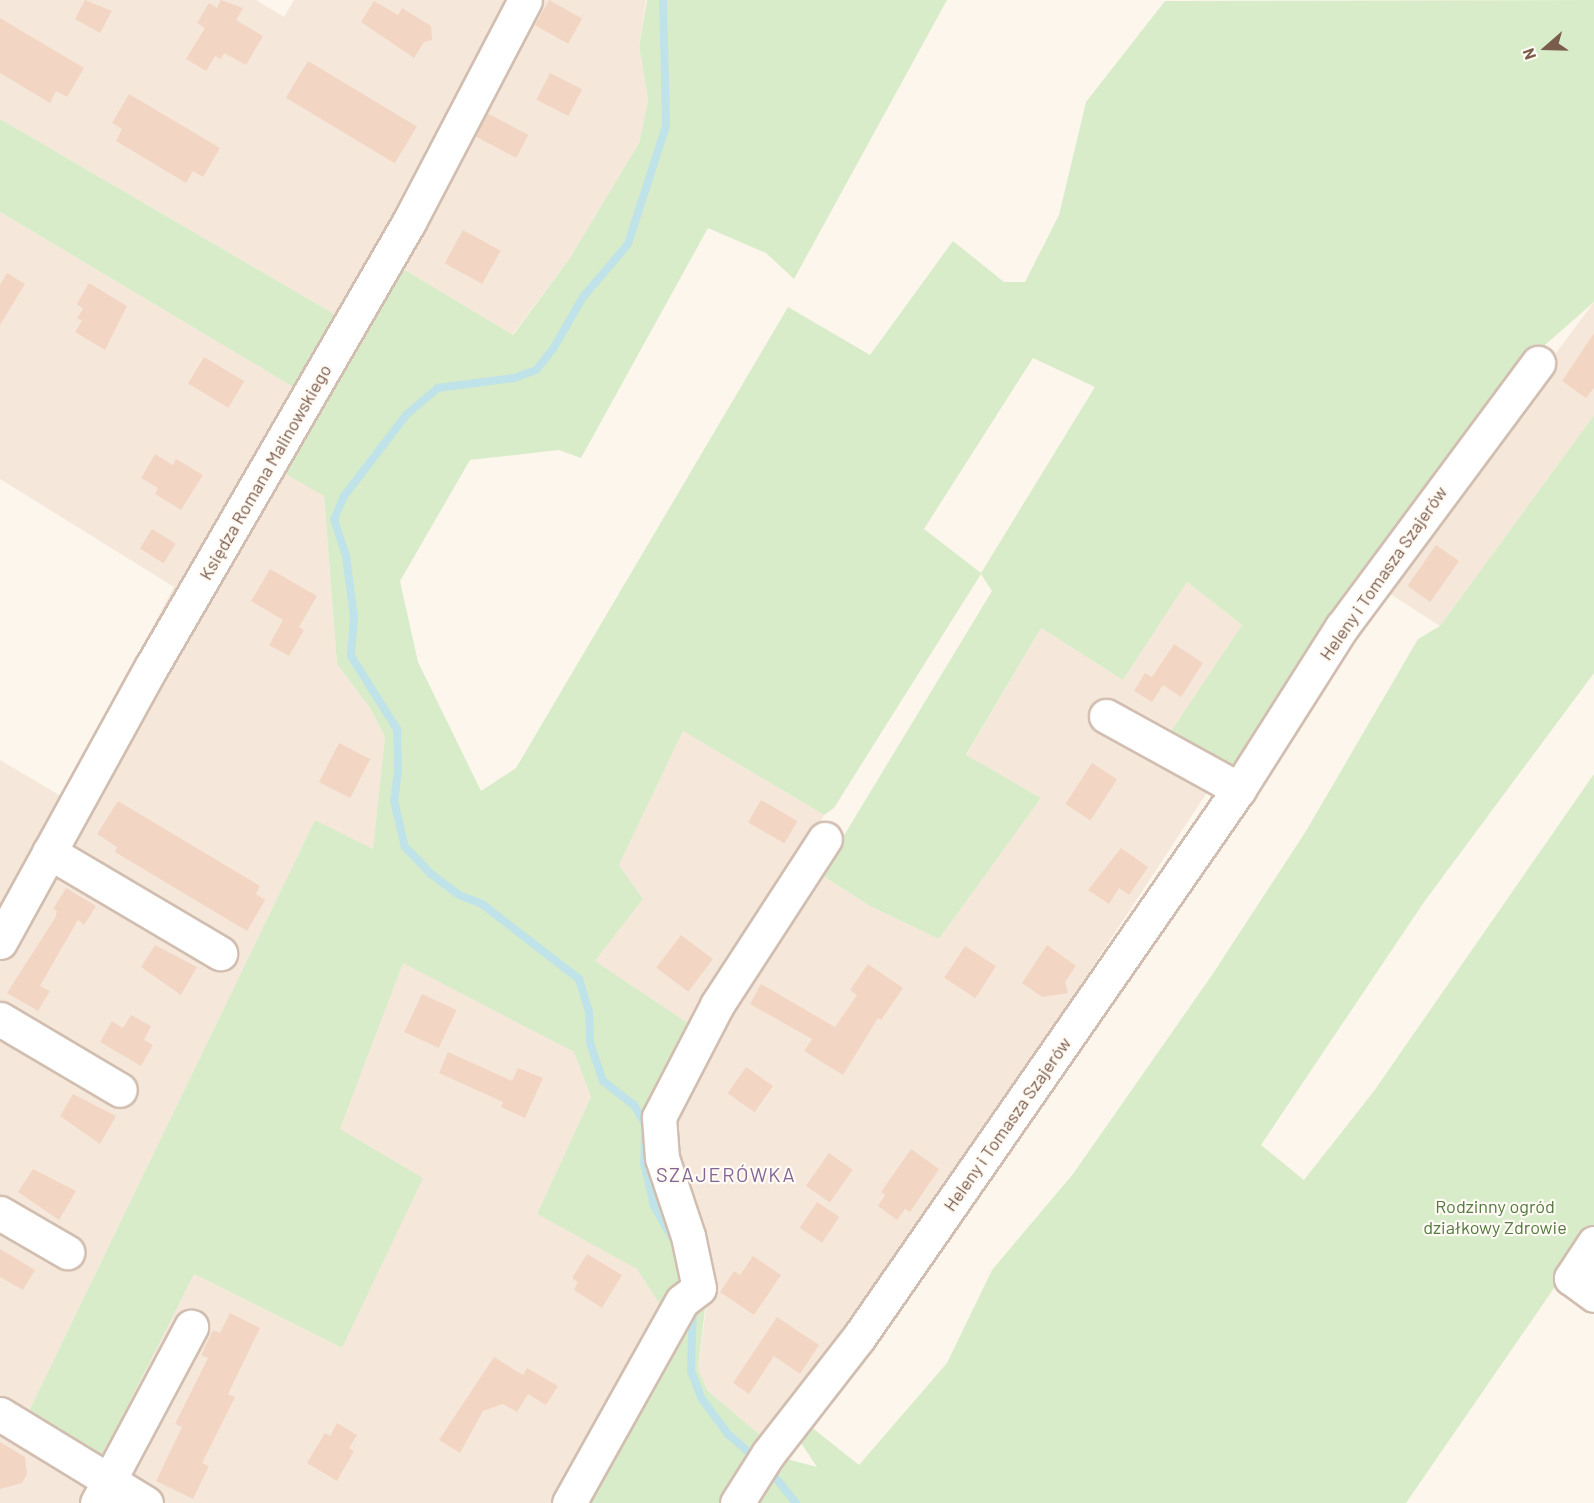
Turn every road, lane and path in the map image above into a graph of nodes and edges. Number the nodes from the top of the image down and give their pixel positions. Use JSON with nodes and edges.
{"nodes":[{"id":1,"x":525,"y":0,"type":"edge"},
{"id":2,"x":1539,"y":363,"type":"dead end"},
{"id":3,"x":1106,"y":716,"type":"dead end"},
{"id":4,"x":1239,"y":789,"type":"junction"},
{"id":5,"x":825,"y":838,"type":"dead end"},
{"id":6,"x":50,"y":852,"type":"junction"},
{"id":7,"x":0,"y":942,"type":"edge"},
{"id":8,"x":220,"y":953,"type":"dead end"},
{"id":9,"x":0,"y":1019,"type":"edge"},
{"id":10,"x":120,"y":1090,"type":"dead end"},
{"id":11,"x":0,"y":1213,"type":"edge"},
{"id":12,"x":1594,"y":1243,"type":"edge"},
{"id":13,"x":67,"y":1252,"type":"dead end"},
{"id":14,"x":1594,"y":1295,"type":"edge"},
{"id":15,"x":191,"y":1326,"type":"dead end"},
{"id":16,"x":0,"y":1414,"type":"edge"},
{"id":17,"x":104,"y":1491,"type":"edge"},
{"id":18,"x":146,"y":1503,"type":"edge"},
{"id":19,"x":569,"y":1503,"type":"edge"},
{"id":20,"x":737,"y":1503,"type":"edge"}],
"edges":[{"from":1,"to":6,"type":"street","name":"Księdza Romana Malinowskiego"},
{"from":2,"to":4,"type":"street","name":"Heleny i Tomasza Szajerów"},
{"from":3,"to":4,"type":"street"},
{"from":4,"to":20,"type":"street","name":"Heleny i Tomasza Szajerów"},
{"from":5,"to":19,"type":"street"},
{"from":6,"to":7,"type":"street","name":"Księdza Romana Malinowskiego"},
{"from":6,"to":8,"type":"street"},
{"from":9,"to":10,"type":"street"},
{"from":11,"to":13,"type":"street"},
{"from":12,"to":14,"type":"street"},
{"from":15,"to":17,"type":"street"},
{"from":16,"to":17,"type":"street"},
{"from":17,"to":18,"type":"street"}]}
